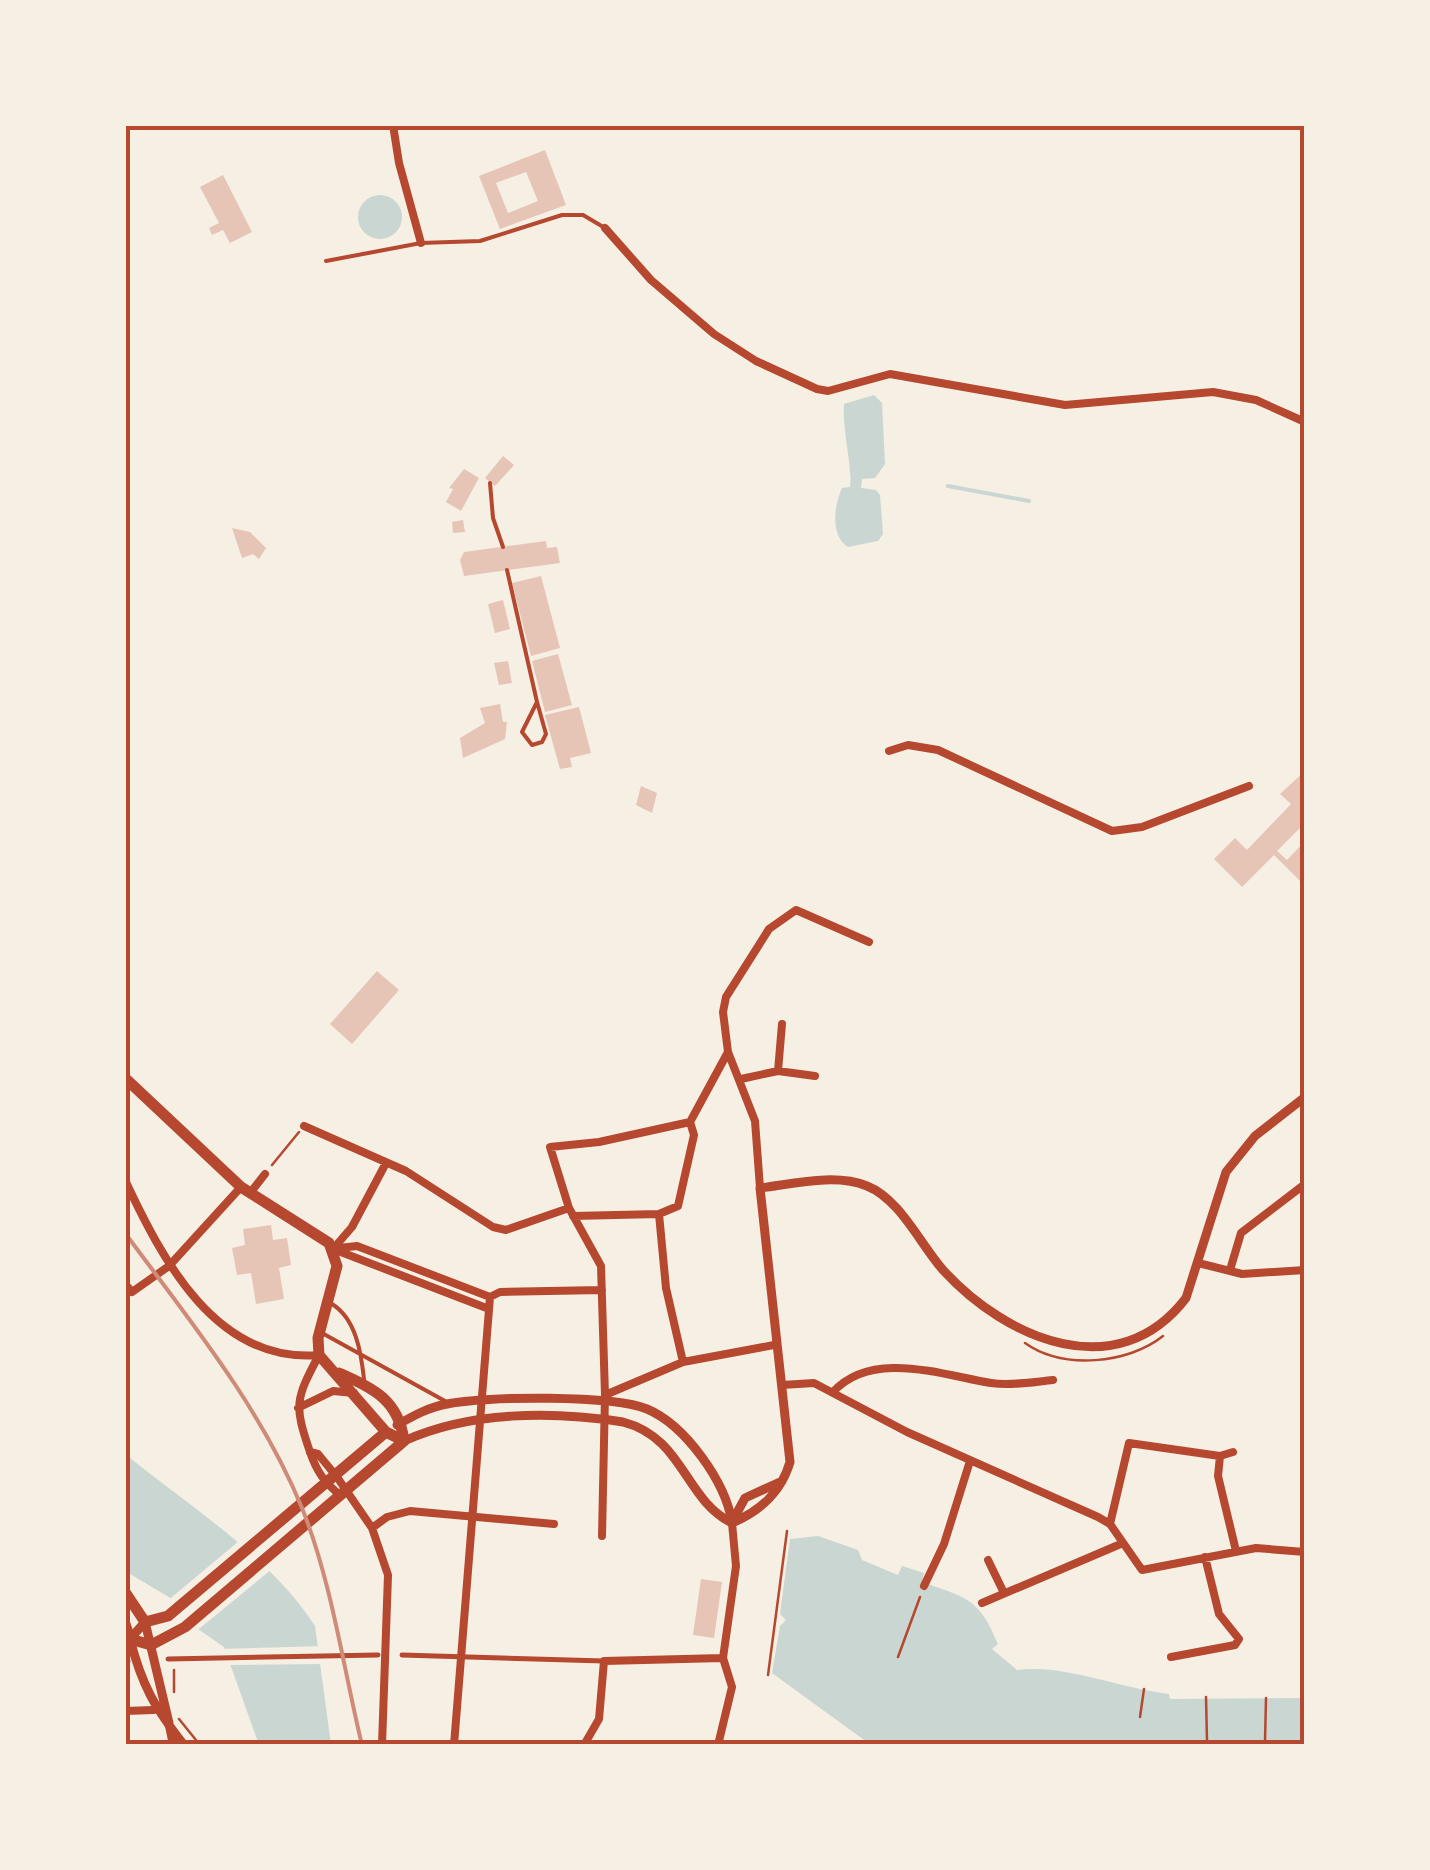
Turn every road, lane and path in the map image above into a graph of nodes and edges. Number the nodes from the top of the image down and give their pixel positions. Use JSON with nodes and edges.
{"nodes":[{"id":1,"x":393,"y":125,"type":"edge"},
{"id":2,"x":605,"y":228,"type":"joint"},
{"id":3,"x":421,"y":243,"type":"junction"},
{"id":4,"x":326,"y":261,"type":"dead end"},
{"id":5,"x":1305,"y":422,"type":"edge"},
{"id":6,"x":490,"y":483,"type":"dead end"},
{"id":7,"x":503,"y":547,"type":"dead end"},
{"id":8,"x":508,"y":570,"type":"dead end"},
{"id":9,"x":536,"y":702,"type":"junction"},
{"id":10,"x":889,"y":751,"type":"dead end"},
{"id":11,"x":1249,"y":786,"type":"dead end"},
{"id":12,"x":869,"y":942,"type":"dead end"},
{"id":13,"x":782,"y":1024,"type":"dead end"},
{"id":14,"x":728,"y":1052,"type":"junction"},
{"id":15,"x":778,"y":1071,"type":"junction"},
{"id":16,"x":815,"y":1076,"type":"dead end"},
{"id":17,"x":125,"y":1078,"type":"edge"},
{"id":18,"x":741,"y":1079,"type":"junction"},
{"id":19,"x":1305,"y":1097,"type":"edge"},
{"id":20,"x":690,"y":1122,"type":"junction"},
{"id":21,"x":304,"y":1126,"type":"joint"},
{"id":22,"x":386,"y":1163,"type":"junction"},
{"id":23,"x":265,"y":1174,"type":"joint"},
{"id":24,"x":125,"y":1180,"type":"edge"},
{"id":25,"x":1305,"y":1184,"type":"edge"},
{"id":26,"x":760,"y":1188,"type":"junction"},
{"id":27,"x":245,"y":1190,"type":"junction"},
{"id":28,"x":571,"y":1212,"type":"junction"},
{"id":29,"x":660,"y":1214,"type":"junction"},
{"id":30,"x":333,"y":1249,"type":"junction"},
{"id":31,"x":1198,"y":1263,"type":"junction"},
{"id":32,"x":169,"y":1266,"type":"junction"},
{"id":33,"x":1230,"y":1270,"type":"junction"},
{"id":34,"x":1305,"y":1270,"type":"edge"},
{"id":35,"x":125,"y":1284,"type":"edge"},
{"id":36,"x":602,"y":1290,"type":"junction"},
{"id":37,"x":490,"y":1297,"type":"junction"},
{"id":38,"x":328,"y":1302,"type":"junction"},
{"id":39,"x":490,"y":1309,"type":"junction"},
{"id":40,"x":319,"y":1331,"type":"junction"},
{"id":41,"x":1164,"y":1335,"type":"dead end"},
{"id":42,"x":1019,"y":1340,"type":"dead end"},
{"id":43,"x":774,"y":1346,"type":"junction"},
{"id":44,"x":319,"y":1355,"type":"junction"},
{"id":45,"x":362,"y":1356,"type":"junction"},
{"id":46,"x":683,"y":1362,"type":"junction"},
{"id":47,"x":1054,"y":1380,"type":"dead end"},
{"id":48,"x":782,"y":1385,"type":"junction"},
{"id":49,"x":359,"y":1389,"type":"junction"},
{"id":50,"x":833,"y":1392,"type":"junction"},
{"id":51,"x":605,"y":1398,"type":"junction"},
{"id":52,"x":482,"y":1401,"type":"junction"},
{"id":53,"x":449,"y":1403,"type":"junction"},
{"id":54,"x":298,"y":1408,"type":"junction"},
{"id":55,"x":480,"y":1419,"type":"junction"},
{"id":56,"x":604,"y":1419,"type":"junction"},
{"id":57,"x":402,"y":1423,"type":"junction"},
{"id":58,"x":386,"y":1432,"type":"junction"},
{"id":59,"x":404,"y":1440,"type":"junction"},
{"id":60,"x":1233,"y":1452,"type":"dead end"},
{"id":61,"x":1220,"y":1456,"type":"junction"},
{"id":62,"x":970,"y":1461,"type":"junction"},
{"id":63,"x":779,"y":1484,"type":"junction"},
{"id":64,"x":472,"y":1516,"type":"junction"},
{"id":65,"x":732,"y":1523,"type":"junction"},
{"id":66,"x":554,"y":1524,"type":"dead end"},
{"id":67,"x":1110,"y":1524,"type":"junction"},
{"id":68,"x":372,"y":1528,"type":"junction"},
{"id":69,"x":787,"y":1531,"type":"dead end"},
{"id":70,"x":602,"y":1536,"type":"dead end"},
{"id":71,"x":1123,"y":1543,"type":"junction"},
{"id":72,"x":1236,"y":1551,"type":"junction"},
{"id":73,"x":1305,"y":1552,"type":"edge"},
{"id":74,"x":1205,"y":1557,"type":"junction"},
{"id":75,"x":988,"y":1560,"type":"dead end"},
{"id":76,"x":924,"y":1586,"type":"joint"},
{"id":77,"x":125,"y":1592,"type":"edge"},
{"id":78,"x":1004,"y":1593,"type":"junction"},
{"id":79,"x":982,"y":1603,"type":"dead end"},
{"id":80,"x":145,"y":1622,"type":"junction"},
{"id":81,"x":125,"y":1624,"type":"edge"},
{"id":82,"x":130,"y":1639,"type":"junction"},
{"id":83,"x":151,"y":1645,"type":"junction"},
{"id":84,"x":375,"y":1655,"type":"dead end"},
{"id":85,"x":402,"y":1655,"type":"dead end"},
{"id":86,"x":461,"y":1657,"type":"junction"},
{"id":87,"x":898,"y":1657,"type":"dead end"},
{"id":88,"x":1171,"y":1657,"type":"dead end"},
{"id":89,"x":723,"y":1658,"type":"junction"},
{"id":90,"x":168,"y":1659,"type":"joint"},
{"id":91,"x":604,"y":1660,"type":"junction"},
{"id":92,"x":768,"y":1675,"type":"dead end"},
{"id":93,"x":1144,"y":1689,"type":"dead end"},
{"id":94,"x":1206,"y":1697,"type":"dead end"},
{"id":95,"x":1266,"y":1698,"type":"dead end"},
{"id":96,"x":174,"y":1704,"type":"dead end"},
{"id":97,"x":154,"y":1710,"type":"junction"},
{"id":98,"x":125,"y":1711,"type":"edge"},
{"id":99,"x":176,"y":1712,"type":"dead end"},
{"id":100,"x":1140,"y":1716,"type":"dead end"},
{"id":101,"x":169,"y":1726,"type":"junction"},
{"id":102,"x":1207,"y":1740,"type":"dead end"},
{"id":103,"x":1265,"y":1742,"type":"dead end"},
{"id":104,"x":173,"y":1745,"type":"edge"},
{"id":105,"x":184,"y":1745,"type":"edge"},
{"id":106,"x":200,"y":1745,"type":"edge"},
{"id":107,"x":382,"y":1745,"type":"edge"},
{"id":108,"x":454,"y":1745,"type":"edge"},
{"id":109,"x":584,"y":1745,"type":"edge"},
{"id":110,"x":718,"y":1745,"type":"edge"}],
"edges":[{"from":1,"to":3,"type":"street"},
{"from":2,"to":3,"type":"lane"},
{"from":2,"to":5,"type":"street"},
{"from":3,"to":4,"type":"lane"},
{"from":6,"to":7,"type":"lane"},
{"from":8,"to":9,"type":"lane"},
{"from":9,"to":9,"type":"lane"},
{"from":10,"to":11,"type":"street"},
{"from":12,"to":14,"type":"street"},
{"from":13,"to":15,"type":"street"},
{"from":14,"to":18,"type":"street"},
{"from":14,"to":20,"type":"street"},
{"from":15,"to":16,"type":"street"},
{"from":15,"to":18,"type":"street"},
{"from":17,"to":27,"type":"main road"},
{"from":18,"to":26,"type":"street"},
{"from":19,"to":31,"type":"street"},
{"from":20,"to":28,"type":"street"},
{"from":20,"to":29,"type":"street"},
{"from":21,"to":22,"type":"street"},
{"from":21,"to":23,"type":"path"},
{"from":22,"to":28,"type":"street"},
{"from":22,"to":30,"type":"street"},
{"from":23,"to":27,"type":"street"},
{"from":24,"to":32,"type":"street"},
{"from":25,"to":33,"type":"street"},
{"from":26,"to":31,"type":"street"},
{"from":26,"to":43,"type":"street"},
{"from":27,"to":30,"type":"main road"},
{"from":27,"to":32,"type":"street"},
{"from":28,"to":29,"type":"street"},
{"from":28,"to":36,"type":"street"},
{"from":29,"to":46,"type":"street"},
{"from":30,"to":37,"type":"street"},
{"from":30,"to":38,"type":"main road"},
{"from":30,"to":39,"type":"street"},
{"from":31,"to":33,"type":"street"},
{"from":32,"to":35,"type":"street"},
{"from":32,"to":44,"type":"street"},
{"from":33,"to":34,"type":"street"},
{"from":36,"to":37,"type":"street"},
{"from":36,"to":51,"type":"street"},
{"from":37,"to":39,"type":"street"},
{"from":38,"to":40,"type":"main road"},
{"from":38,"to":45,"type":"lane"},
{"from":39,"to":52,"type":"street"},
{"from":40,"to":44,"type":"main road"},
{"from":40,"to":45,"type":"lane"},
{"from":41,"to":42,"type":"path"},
{"from":43,"to":46,"type":"street"},
{"from":43,"to":48,"type":"street"},
{"from":44,"to":49,"type":"main road"},
{"from":44,"to":54,"type":"street"},
{"from":45,"to":49,"type":"lane"},
{"from":45,"to":53,"type":"lane"},
{"from":46,"to":51,"type":"street"},
{"from":47,"to":50,"type":"street"},
{"from":48,"to":50,"type":"street"},
{"from":48,"to":63,"type":"street"},
{"from":49,"to":54,"type":"street"},
{"from":49,"to":57,"type":"main road"},
{"from":49,"to":58,"type":"main road"},
{"from":50,"to":62,"type":"street"},
{"from":51,"to":52,"type":"street"},
{"from":51,"to":56,"type":"street"},
{"from":51,"to":65,"type":"street"},
{"from":52,"to":53,"type":"street"},
{"from":52,"to":55,"type":"street"},
{"from":53,"to":57,"type":"street"},
{"from":54,"to":68,"type":"street"},
{"from":55,"to":56,"type":"street"},
{"from":55,"to":59,"type":"street"},
{"from":55,"to":64,"type":"street"},
{"from":56,"to":65,"type":"street"},
{"from":56,"to":70,"type":"street"},
{"from":57,"to":58,"type":"street"},
{"from":57,"to":59,"type":"main road"},
{"from":58,"to":59,"type":"main road"},
{"from":58,"to":80,"type":"main road"},
{"from":59,"to":83,"type":"main road"},
{"from":60,"to":61,"type":"street"},
{"from":61,"to":67,"type":"street"},
{"from":61,"to":72,"type":"street"},
{"from":62,"to":67,"type":"street"},
{"from":62,"to":76,"type":"street"},
{"from":63,"to":65,"type":"street"},
{"from":63,"to":65,"type":"street"},
{"from":64,"to":66,"type":"street"},
{"from":64,"to":68,"type":"street"},
{"from":64,"to":86,"type":"street"},
{"from":65,"to":89,"type":"street"},
{"from":67,"to":71,"type":"street"},
{"from":68,"to":107,"type":"street"},
{"from":69,"to":92,"type":"path"},
{"from":71,"to":74,"type":"street"},
{"from":71,"to":78,"type":"street"},
{"from":72,"to":73,"type":"street"},
{"from":72,"to":74,"type":"street"},
{"from":74,"to":88,"type":"street"},
{"from":75,"to":78,"type":"street"},
{"from":76,"to":87,"type":"path"},
{"from":77,"to":80,"type":"main road"},
{"from":78,"to":79,"type":"street"},
{"from":80,"to":82,"type":"street"},
{"from":80,"to":83,"type":"street"},
{"from":81,"to":82,"type":"main road"},
{"from":82,"to":83,"type":"main road"},
{"from":82,"to":97,"type":"street"},
{"from":83,"to":101,"type":"street"},
{"from":84,"to":90,"type":"street"},
{"from":85,"to":86,"type":"street"},
{"from":86,"to":91,"type":"street"},
{"from":86,"to":108,"type":"street"},
{"from":89,"to":91,"type":"street"},
{"from":89,"to":110,"type":"street"},
{"from":90,"to":96,"type":"path"},
{"from":91,"to":109,"type":"street"},
{"from":93,"to":100,"type":"path"},
{"from":94,"to":102,"type":"path"},
{"from":95,"to":103,"type":"path"},
{"from":97,"to":98,"type":"street"},
{"from":97,"to":101,"type":"street"},
{"from":99,"to":106,"type":"path"},
{"from":101,"to":104,"type":"street"},
{"from":101,"to":105,"type":"street"}]}
